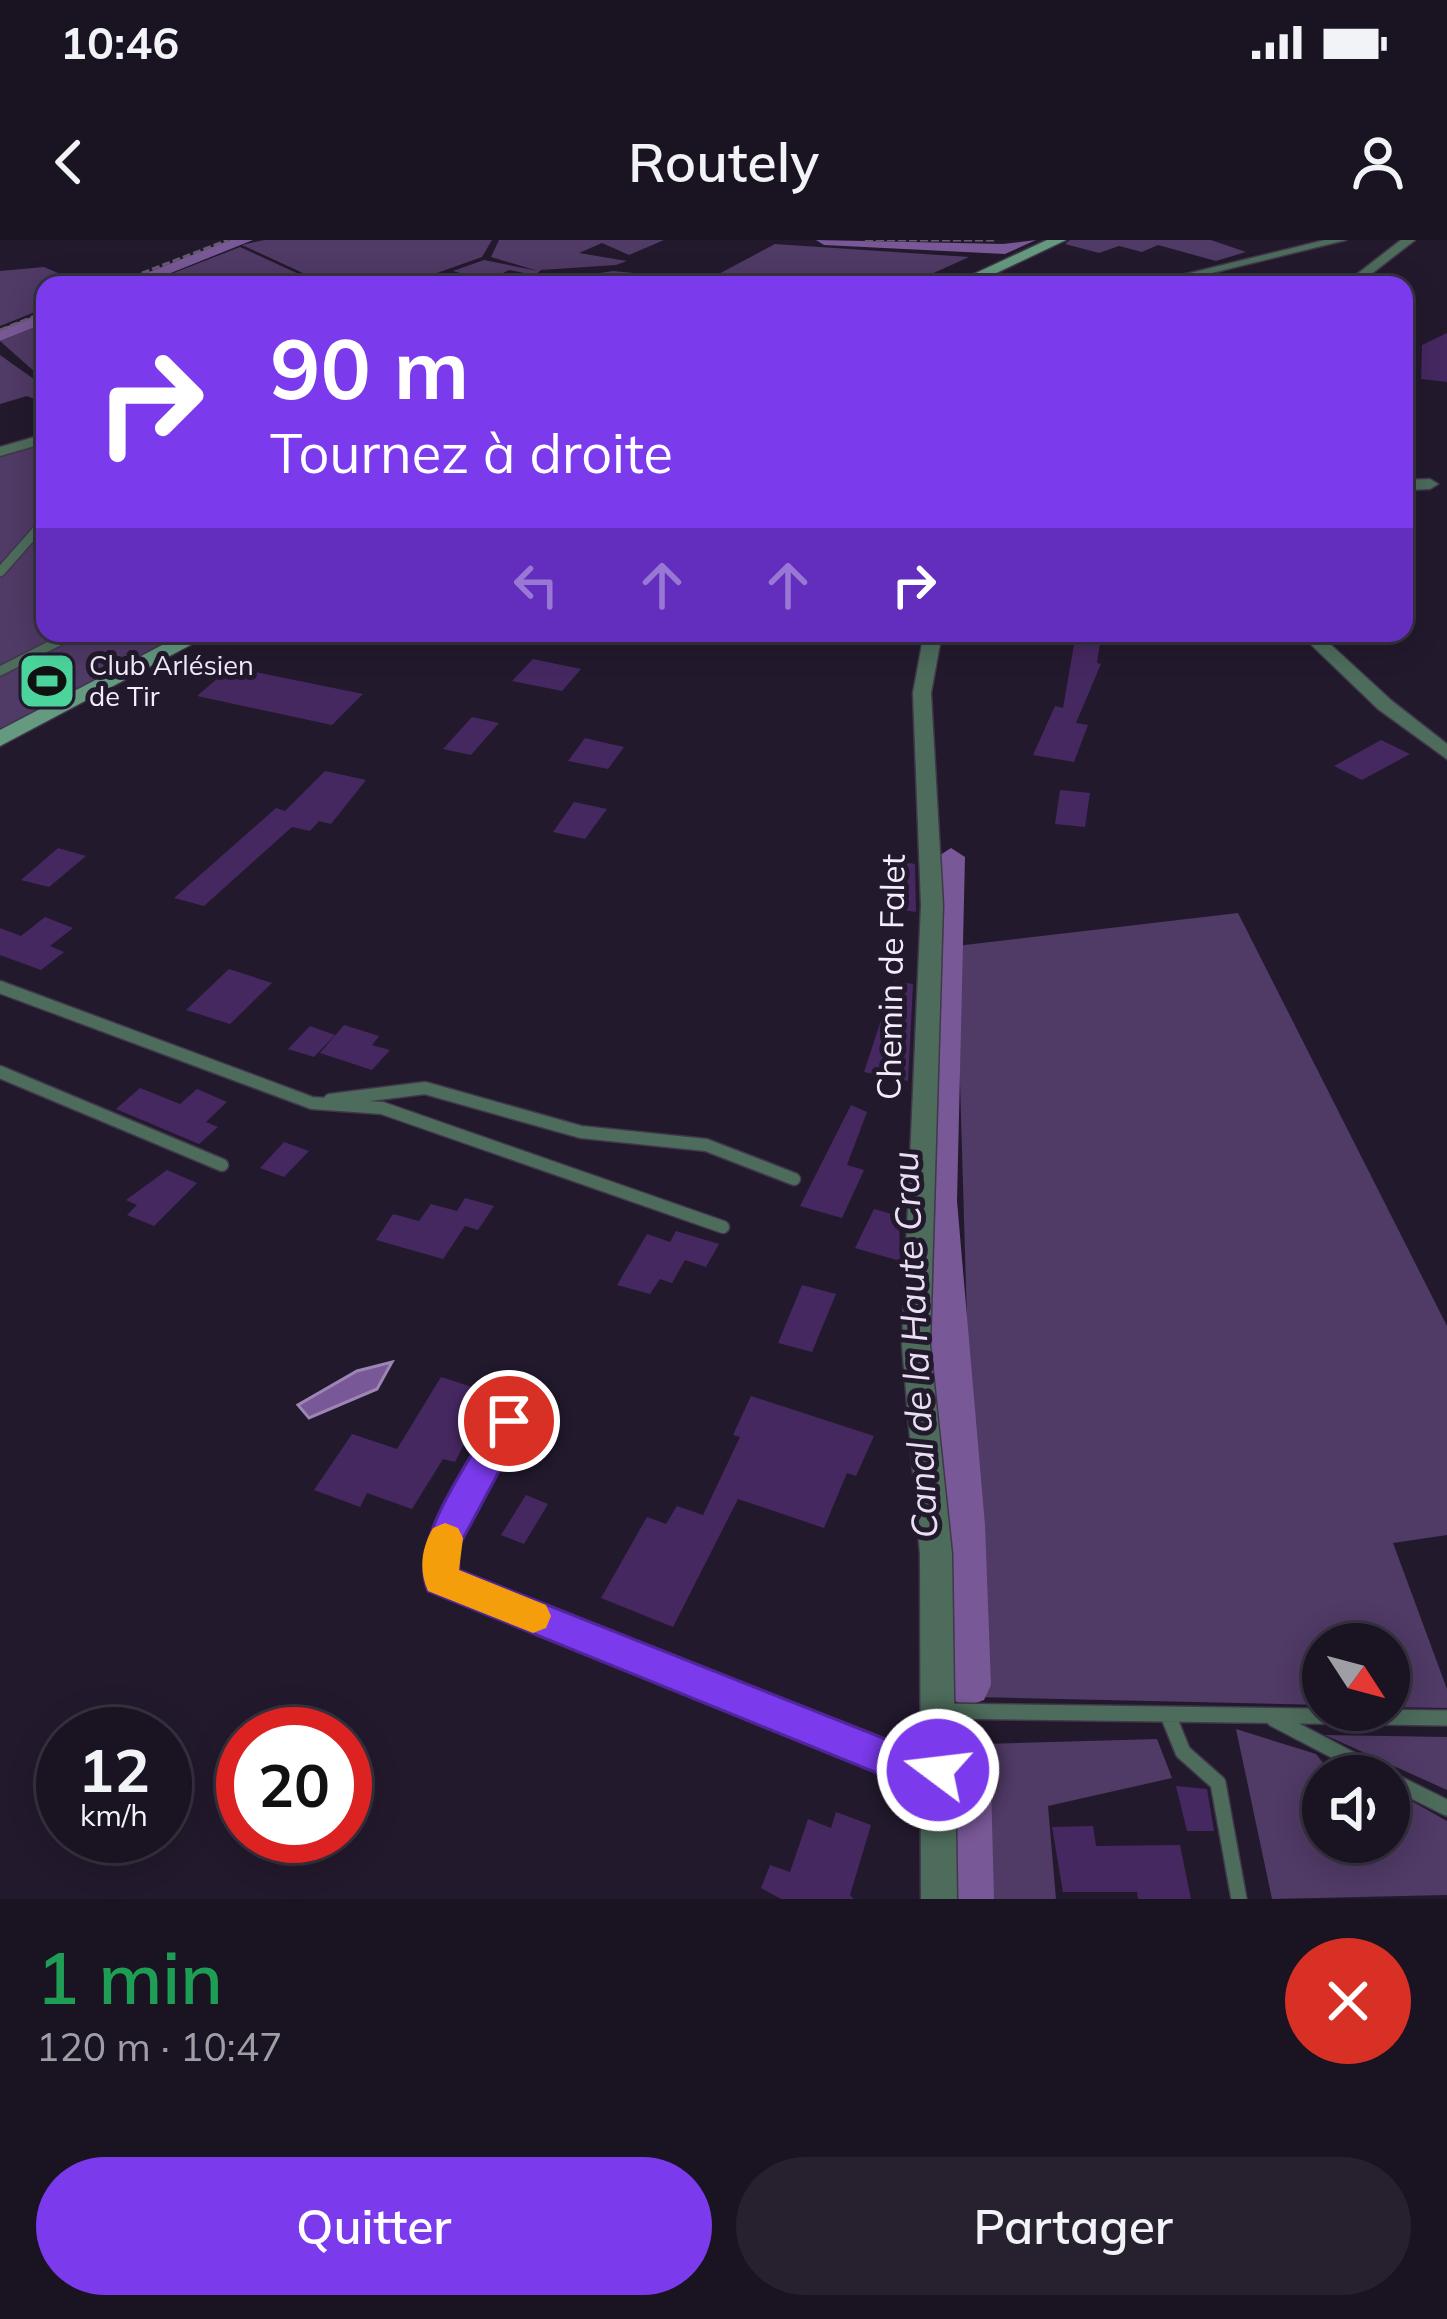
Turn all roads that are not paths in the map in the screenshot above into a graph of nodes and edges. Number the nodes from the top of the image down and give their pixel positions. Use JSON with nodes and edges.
{"nodes":[{"id":1,"x":1059,"y":240,"type":"edge"},
{"id":2,"x":1340,"y":240,"type":"edge"},
{"id":3,"x":1408,"y":240,"type":"edge"},
{"id":4,"x":978,"y":276,"type":"edge"},
{"id":5,"x":1186,"y":276,"type":"edge"},
{"id":6,"x":1361,"y":276,"type":"edge"},
{"id":7,"x":36,"y":441,"type":"edge"},
{"id":8,"x":0,"y":452,"type":"edge"},
{"id":9,"x":1430,"y":484,"type":"dead end"},
{"id":10,"x":1413,"y":485,"type":"edge"},
{"id":11,"x":36,"y":531,"type":"edge"},
{"id":12,"x":0,"y":572,"type":"edge"},
{"id":13,"x":57,"y":642,"type":"edge"},
{"id":14,"x":185,"y":642,"type":"edge"},
{"id":15,"x":931,"y":642,"type":"edge"},
{"id":16,"x":1318,"y":642,"type":"edge"},
{"id":17,"x":0,"y":671,"type":"edge"},
{"id":18,"x":0,"y":739,"type":"edge"},
{"id":19,"x":1447,"y":753,"type":"edge"},
{"id":20,"x":0,"y":987,"type":"edge"},
{"id":21,"x":0,"y":1072,"type":"edge"},
{"id":22,"x":312,"y":1103,"type":"junction"},
{"id":23,"x":221,"y":1165,"type":"dead end"},
{"id":24,"x":794,"y":1179,"type":"dead end"},
{"id":25,"x":723,"y":1227,"type":"dead end"},
{"id":26,"x":509,"y":1421,"type":"dead end"},
{"id":27,"x":937,"y":1711,"type":"junction"},
{"id":28,"x":1168,"y":1715,"type":"junction"},
{"id":29,"x":1267,"y":1716,"type":"junction"},
{"id":30,"x":1447,"y":1718,"type":"edge"},
{"id":31,"x":1343,"y":1755,"type":"edge"},
{"id":32,"x":938,"y":1770,"type":"junction"},
{"id":33,"x":1410,"y":1789,"type":"edge"},
{"id":34,"x":1447,"y":1808,"type":"edge"},
{"id":35,"x":939,"y":1899,"type":"edge"},
{"id":36,"x":1239,"y":1899,"type":"edge"}],
"edges":[{"from":1,"to":4,"type":"main road"},
{"from":2,"to":5,"type":"street"},
{"from":3,"to":6,"type":"street"},
{"from":7,"to":8,"type":"street"},
{"from":9,"to":10,"type":"street"},
{"from":11,"to":12,"type":"lane"},
{"from":13,"to":17,"type":"lane"},
{"from":14,"to":18,"type":"main road"},
{"from":15,"to":27,"type":"street","name":"Chemin de Falet"},
{"from":16,"to":19,"type":"street"},
{"from":20,"to":22,"type":"lane"},
{"from":21,"to":23,"type":"lane"},
{"from":22,"to":24,"type":"lane"},
{"from":22,"to":25,"type":"lane"},
{"from":26,"to":32,"type":"lane"},
{"from":27,"to":28,"type":"lane"},
{"from":27,"to":32,"type":"street","name":"Chemin de Falet"},
{"from":28,"to":29,"type":"lane"},
{"from":28,"to":36,"type":"lane"},
{"from":29,"to":30,"type":"lane"},
{"from":29,"to":31,"type":"lane"},
{"from":32,"to":35,"type":"street","name":"Chemin de Falet"},
{"from":33,"to":34,"type":"lane"}]}
